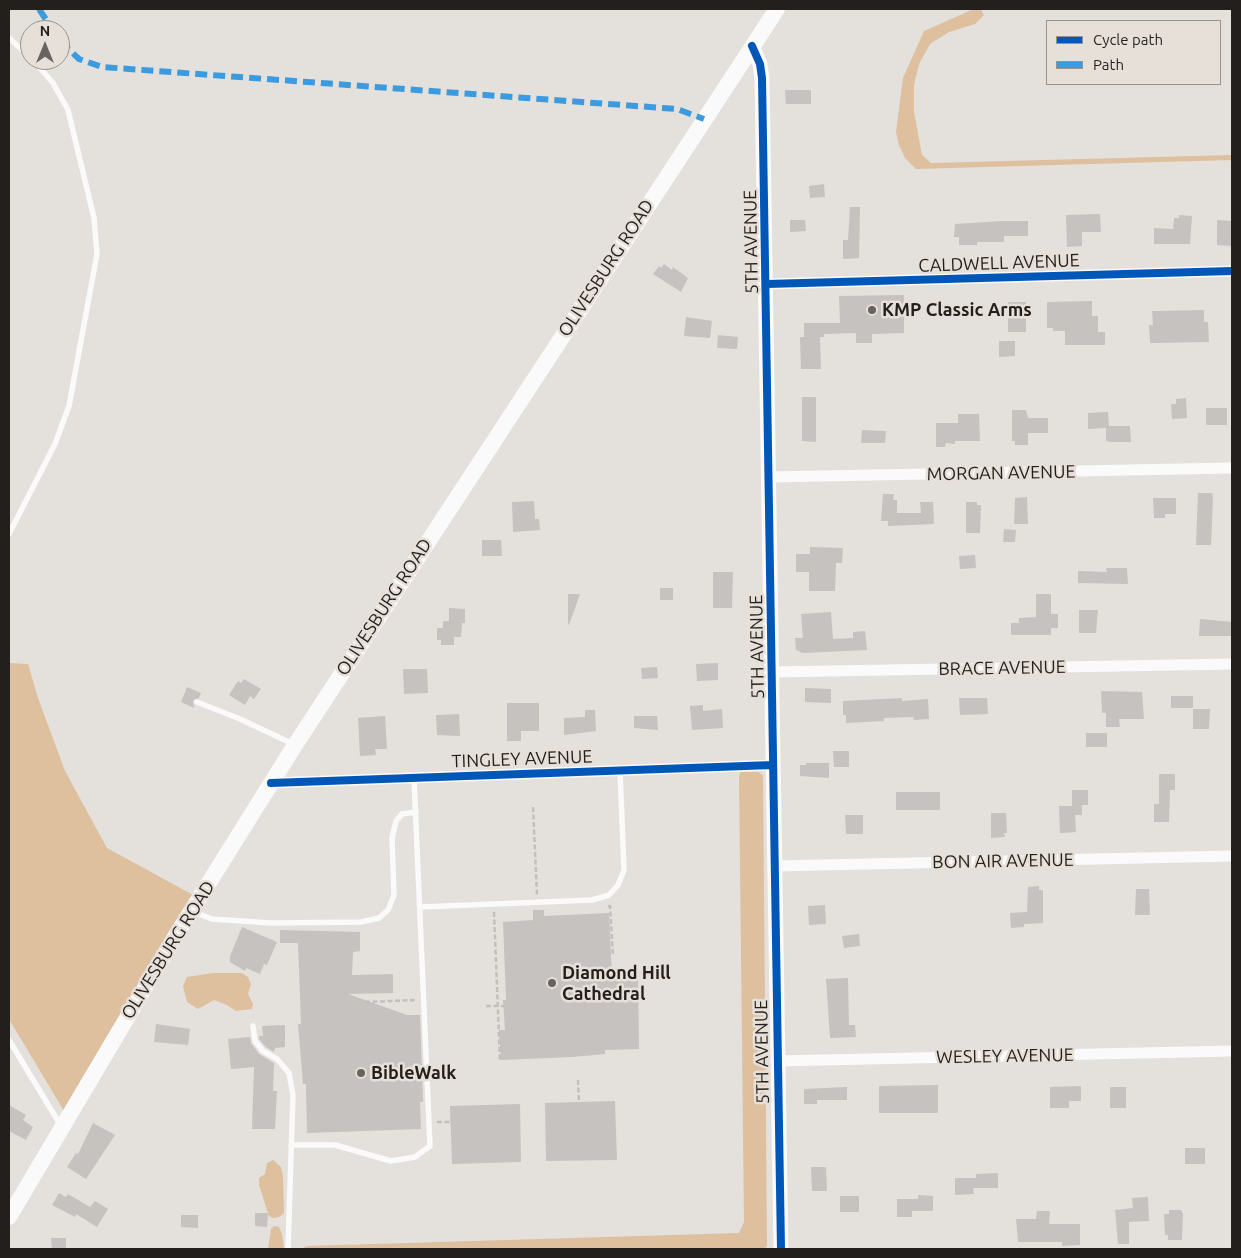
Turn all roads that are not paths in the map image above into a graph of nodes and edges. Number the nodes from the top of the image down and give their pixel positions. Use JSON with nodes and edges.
{"nodes":[{"id":1,"x":777,"y":9,"type":"edge"},
{"id":2,"x":9,"y":38,"type":"edge"},
{"id":3,"x":752,"y":46,"type":"junction"},
{"id":4,"x":20,"y":48,"type":"edge"},
{"id":5,"x":42,"y":70,"type":"edge"},
{"id":6,"x":1232,"y":271,"type":"edge"},
{"id":7,"x":767,"y":284,"type":"junction"},
{"id":8,"x":1232,"y":468,"type":"edge"},
{"id":9,"x":770,"y":477,"type":"junction"},
{"id":10,"x":9,"y":534,"type":"edge"},
{"id":11,"x":1232,"y":664,"type":"edge"},
{"id":12,"x":772,"y":672,"type":"junction"},
{"id":13,"x":197,"y":702,"type":"dead end"},
{"id":14,"x":295,"y":745,"type":"junction"},
{"id":15,"x":773,"y":765,"type":"junction"},
{"id":16,"x":620,"y":770,"type":"junction"},
{"id":17,"x":414,"y":778,"type":"junction"},
{"id":18,"x":271,"y":783,"type":"junction"},
{"id":19,"x":416,"y":812,"type":"junction"},
{"id":20,"x":1232,"y":856,"type":"edge"},
{"id":21,"x":775,"y":866,"type":"junction"},
{"id":22,"x":420,"y":907,"type":"junction"},
{"id":23,"x":192,"y":911,"type":"junction"},
{"id":24,"x":254,"y":1026,"type":"dead end"},
{"id":25,"x":9,"y":1040,"type":"edge"},
{"id":26,"x":1232,"y":1051,"type":"edge"},
{"id":27,"x":777,"y":1061,"type":"junction"},
{"id":28,"x":62,"y":1128,"type":"junction"},
{"id":29,"x":291,"y":1145,"type":"junction"},
{"id":30,"x":9,"y":1216,"type":"edge"},
{"id":31,"x":288,"y":1249,"type":"edge"},
{"id":32,"x":781,"y":1249,"type":"edge"}],
"edges":[{"from":1,"to":3,"type":"main road","name":"OLIVESBURG ROAD"},
{"from":2,"to":4,"type":"lane"},
{"from":3,"to":7,"type":"street","name":"5TH AVENUE"},
{"from":3,"to":14,"type":"main road","name":"OLIVESBURG ROAD"},
{"from":5,"to":10,"type":"lane"},
{"from":6,"to":7,"type":"street","name":"CALDWELL AVENUE"},
{"from":7,"to":9,"type":"street","name":"5TH AVENUE"},
{"from":8,"to":9,"type":"street","name":"MORGAN AVENUE"},
{"from":9,"to":12,"type":"street","name":"5TH AVENUE"},
{"from":11,"to":12,"type":"street","name":"BRACE AVENUE"},
{"from":12,"to":15,"type":"street","name":"5TH AVENUE"},
{"from":13,"to":14,"type":"lane"},
{"from":14,"to":18,"type":"main road","name":"OLIVESBURG ROAD"},
{"from":15,"to":16,"type":"street","name":"TINGLEY AVENUE"},
{"from":15,"to":21,"type":"street","name":"5TH AVENUE"},
{"from":16,"to":17,"type":"street","name":"TINGLEY AVENUE"},
{"from":16,"to":22,"type":"lane"},
{"from":17,"to":18,"type":"street","name":"TINGLEY AVENUE"},
{"from":17,"to":19,"type":"lane"},
{"from":18,"to":23,"type":"main road","name":"OLIVESBURG ROAD"},
{"from":19,"to":22,"type":"lane"},
{"from":19,"to":23,"type":"lane"},
{"from":20,"to":21,"type":"street","name":"BON AIR AVENUE"},
{"from":21,"to":27,"type":"street","name":"5TH AVENUE"},
{"from":22,"to":29,"type":"lane"},
{"from":23,"to":28,"type":"main road","name":"OLIVESBURG ROAD"},
{"from":24,"to":29,"type":"lane"},
{"from":25,"to":28,"type":"lane"},
{"from":26,"to":27,"type":"street","name":"WESLEY AVENUE"},
{"from":27,"to":32,"type":"street","name":"5TH AVENUE"},
{"from":28,"to":30,"type":"main road","name":"OLIVESBURG ROAD"},
{"from":29,"to":31,"type":"lane"}]}
